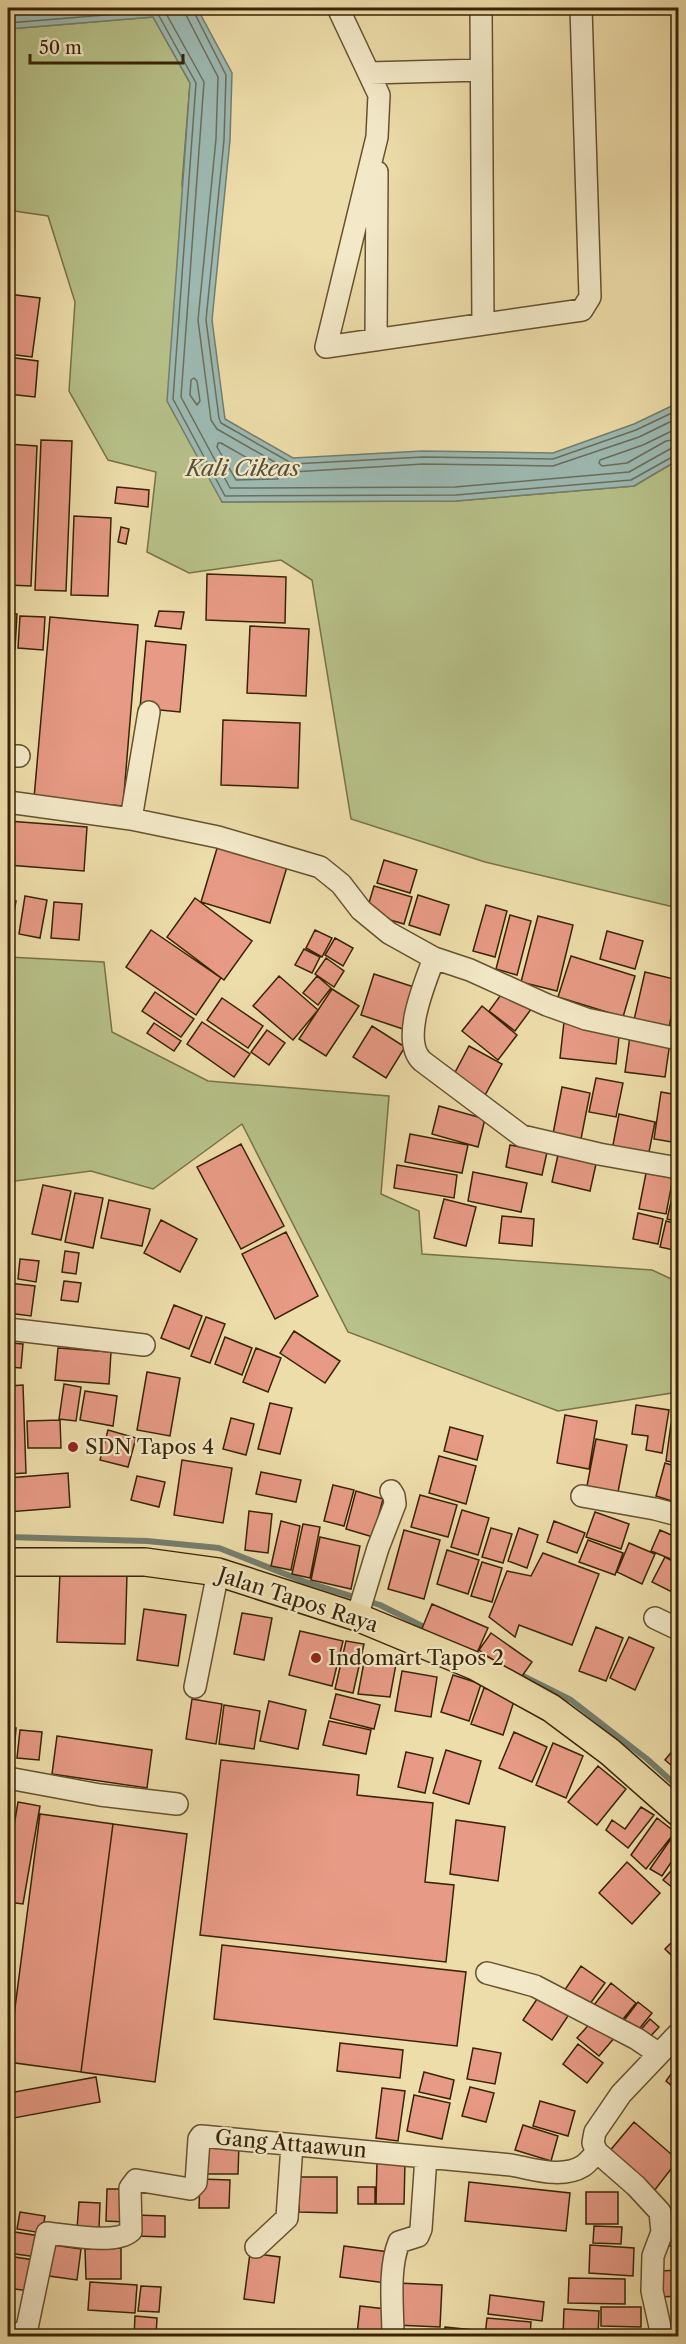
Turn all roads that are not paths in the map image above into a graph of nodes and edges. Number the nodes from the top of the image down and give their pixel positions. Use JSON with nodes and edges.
{"nodes":[{"id":1,"x":338,"y":8,"type":"edge"},
{"id":2,"x":481,"y":8,"type":"edge"},
{"id":3,"x":580,"y":8,"type":"edge"},
{"id":4,"x":481,"y":70,"type":"junction"},
{"id":5,"x":369,"y":73,"type":"junction"},
{"id":6,"x":377,"y":137,"type":"junction"},
{"id":7,"x":483,"y":324,"type":"junction"},
{"id":8,"x":376,"y":340,"type":"junction"},
{"id":9,"x":149,"y":712,"type":"dead end"},
{"id":10,"x":8,"y":802,"type":"edge"},
{"id":11,"x":131,"y":819,"type":"junction"},
{"id":12,"x":434,"y":958,"type":"junction"},
{"id":13,"x":678,"y":1039,"type":"edge"},
{"id":14,"x":678,"y":1168,"type":"edge"},
{"id":15,"x":8,"y":1329,"type":"edge"},
{"id":16,"x":144,"y":1346,"type":"dead end"},
{"id":17,"x":391,"y":1491,"type":"dead end"},
{"id":18,"x":582,"y":1496,"type":"dead end"},
{"id":19,"x":678,"y":1515,"type":"edge"},
{"id":20,"x":8,"y":1562,"type":"edge"},
{"id":21,"x":218,"y":1572,"type":"junction"},
{"id":22,"x":360,"y":1604,"type":"junction"},
{"id":23,"x":656,"y":1618,"type":"dead end"},
{"id":24,"x":678,"y":1629,"type":"edge"},
{"id":25,"x":195,"y":1687,"type":"dead end"},
{"id":26,"x":8,"y":1778,"type":"edge"},
{"id":27,"x":177,"y":1804,"type":"dead end"},
{"id":28,"x":678,"y":1812,"type":"edge"},
{"id":29,"x":487,"y":1973,"type":"dead end"},
{"id":30,"x":678,"y":2034,"type":"edge"},
{"id":31,"x":659,"y":2054,"type":"junction"},
{"id":32,"x":292,"y":2145,"type":"junction"},
{"id":33,"x":597,"y":2152,"type":"junction"},
{"id":34,"x":426,"y":2157,"type":"junction"},
{"id":35,"x":256,"y":2247,"type":"dead end"},
{"id":36,"x":8,"y":2333,"type":"edge"},
{"id":37,"x":393,"y":2337,"type":"edge"},
{"id":38,"x":662,"y":2337,"type":"edge"}],
"edges":[{"from":1,"to":5,"type":"street"},
{"from":2,"to":4,"type":"street"},
{"from":3,"to":7,"type":"street"},
{"from":4,"to":5,"type":"street"},
{"from":4,"to":7,"type":"street"},
{"from":5,"to":6,"type":"street"},
{"from":6,"to":8,"type":"street"},
{"from":6,"to":8,"type":"street"},
{"from":7,"to":8,"type":"street"},
{"from":9,"to":11,"type":"street"},
{"from":10,"to":11,"type":"street"},
{"from":11,"to":12,"type":"street"},
{"from":12,"to":13,"type":"street"},
{"from":12,"to":14,"type":"street"},
{"from":15,"to":16,"type":"street"},
{"from":17,"to":22,"type":"street"},
{"from":18,"to":19,"type":"street"},
{"from":20,"to":21,"type":"main road","name":"Jalan Tapos Raya"},
{"from":21,"to":22,"type":"main road","name":"Jalan Tapos Raya"},
{"from":21,"to":25,"type":"street"},
{"from":22,"to":28,"type":"main road","name":"Jalan Tapos Raya"},
{"from":23,"to":24,"type":"street"},
{"from":26,"to":27,"type":"street"},
{"from":29,"to":31,"type":"street"},
{"from":30,"to":31,"type":"street"},
{"from":31,"to":33,"type":"street"},
{"from":32,"to":34,"type":"street","name":"Gang Attaawun"},
{"from":32,"to":35,"type":"street"},
{"from":32,"to":36,"type":"street","name":"Gang Attaawun"},
{"from":33,"to":34,"type":"street","name":"Gang Attaawun"},
{"from":33,"to":38,"type":"street"},
{"from":34,"to":37,"type":"street"}]}
